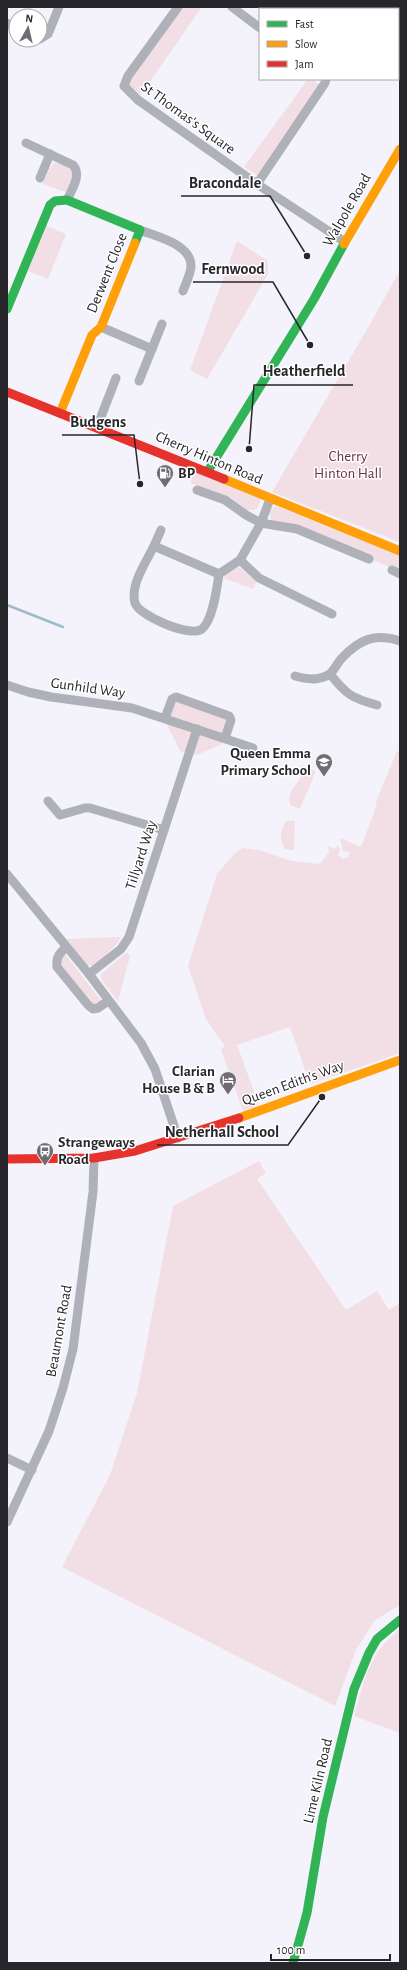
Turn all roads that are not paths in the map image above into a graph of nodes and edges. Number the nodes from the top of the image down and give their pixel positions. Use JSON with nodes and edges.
{"nodes":[{"id":1,"x":59,"y":7,"type":"edge"},
{"id":2,"x":178,"y":7,"type":"edge"},
{"id":3,"x":232,"y":7,"type":"edge"},
{"id":4,"x":259,"y":26,"type":"edge"},
{"id":5,"x":48,"y":32,"type":"edge"},
{"id":6,"x":326,"y":80,"type":"edge"},
{"id":7,"x":26,"y":143,"type":"dead end"},
{"id":8,"x":400,"y":149,"type":"edge"},
{"id":9,"x":50,"y":154,"type":"junction"},
{"id":10,"x":40,"y":178,"type":"dead end"},
{"id":11,"x":257,"y":184,"type":"junction"},
{"id":12,"x":67,"y":200,"type":"junction"},
{"id":13,"x":140,"y":230,"type":"junction"},
{"id":14,"x":345,"y":242,"type":"junction"},
{"id":15,"x":183,"y":291,"type":"dead end"},
{"id":16,"x":7,"y":309,"type":"edge"},
{"id":17,"x":162,"y":324,"type":"dead end"},
{"id":18,"x":101,"y":327,"type":"junction"},
{"id":19,"x":152,"y":349,"type":"junction"},
{"id":20,"x":116,"y":378,"type":"dead end"},
{"id":21,"x":139,"y":381,"type":"dead end"},
{"id":22,"x":7,"y":392,"type":"edge"},
{"id":23,"x":60,"y":412,"type":"junction"},
{"id":24,"x":96,"y":427,"type":"junction"},
{"id":25,"x":208,"y":471,"type":"junction"},
{"id":26,"x":197,"y":490,"type":"dead end"},
{"id":27,"x":270,"y":499,"type":"junction"},
{"id":28,"x":261,"y":523,"type":"junction"},
{"id":29,"x":160,"y":530,"type":"dead end"},
{"id":30,"x":154,"y":546,"type":"junction"},
{"id":31,"x":400,"y":551,"type":"edge"},
{"id":32,"x":369,"y":559,"type":"dead end"},
{"id":33,"x":240,"y":560,"type":"junction"},
{"id":34,"x":219,"y":574,"type":"junction"},
{"id":35,"x":332,"y":614,"type":"dead end"},
{"id":36,"x":400,"y":641,"type":"edge"},
{"id":37,"x":330,"y":674,"type":"junction"},
{"id":38,"x":295,"y":676,"type":"dead end"},
{"id":39,"x":7,"y":685,"type":"edge"},
{"id":40,"x":377,"y":705,"type":"dead end"},
{"id":41,"x":165,"y":718,"type":"junction"},
{"id":42,"x":197,"y":729,"type":"junction"},
{"id":43,"x":225,"y":738,"type":"junction"},
{"id":44,"x":253,"y":748,"type":"dead end"},
{"id":45,"x":48,"y":801,"type":"dead end"},
{"id":46,"x":164,"y":830,"type":"junction"},
{"id":47,"x":7,"y":874,"type":"edge"},
{"id":48,"x":66,"y":947,"type":"junction"},
{"id":49,"x":89,"y":974,"type":"junction"},
{"id":50,"x":108,"y":1001,"type":"junction"},
{"id":51,"x":400,"y":1060,"type":"edge"},
{"id":52,"x":178,"y":1138,"type":"junction"},
{"id":53,"x":94,"y":1158,"type":"junction"},
{"id":54,"x":7,"y":1159,"type":"edge"},
{"id":55,"x":7,"y":1458,"type":"edge"},
{"id":56,"x":32,"y":1470,"type":"junction"},
{"id":57,"x":7,"y":1522,"type":"edge"},
{"id":58,"x":400,"y":1620,"type":"edge"},
{"id":59,"x":293,"y":1963,"type":"edge"}],
"edges":[{"from":1,"to":5,"type":"street"},
{"from":2,"to":11,"type":"street","name":"St Thomas's Square"},
{"from":3,"to":4,"type":"street"},
{"from":6,"to":11,"type":"street"},
{"from":7,"to":9,"type":"street"},
{"from":8,"to":14,"type":"street","name":"Walpole Road"},
{"from":9,"to":10,"type":"street"},
{"from":9,"to":12,"type":"street"},
{"from":11,"to":14,"type":"street","name":"St Thomas's Square"},
{"from":12,"to":13,"type":"street","name":"Derwent Close"},
{"from":12,"to":16,"type":"street"},
{"from":13,"to":15,"type":"street","name":"Derwent Close"},
{"from":13,"to":18,"type":"street","name":"Derwent Close"},
{"from":14,"to":25,"type":"street","name":"Walpole Road"},
{"from":17,"to":19,"type":"street"},
{"from":18,"to":19,"type":"street","name":"Derwent Close"},
{"from":18,"to":23,"type":"street","name":"Derwent Close"},
{"from":19,"to":21,"type":"street"},
{"from":20,"to":24,"type":"street"},
{"from":22,"to":23,"type":"street","name":"Cherry Hinton Road"},
{"from":23,"to":24,"type":"street","name":"Cherry Hinton Road"},
{"from":24,"to":25,"type":"street","name":"Cherry Hinton Road"},
{"from":25,"to":27,"type":"street","name":"Cherry Hinton Road"},
{"from":26,"to":28,"type":"street"},
{"from":27,"to":28,"type":"street"},
{"from":27,"to":31,"type":"street","name":"Cherry Hinton Road"},
{"from":28,"to":32,"type":"street"},
{"from":28,"to":33,"type":"street"},
{"from":29,"to":30,"type":"street"},
{"from":30,"to":34,"type":"street"},
{"from":30,"to":34,"type":"street"},
{"from":33,"to":34,"type":"street"},
{"from":33,"to":35,"type":"street"},
{"from":36,"to":37,"type":"street"},
{"from":37,"to":38,"type":"street"},
{"from":37,"to":40,"type":"street"},
{"from":39,"to":41,"type":"street","name":"Gunhild Way"},
{"from":41,"to":42,"type":"street","name":"Gunhild Way"},
{"from":41,"to":43,"type":"street"},
{"from":42,"to":43,"type":"street","name":"Gunhild Way"},
{"from":42,"to":46,"type":"street","name":"Tillyard Way"},
{"from":43,"to":44,"type":"street","name":"Gunhild Way"},
{"from":45,"to":46,"type":"street"},
{"from":46,"to":49,"type":"street","name":"Tillyard Way"},
{"from":47,"to":48,"type":"street"},
{"from":48,"to":49,"type":"street"},
{"from":48,"to":50,"type":"street"},
{"from":49,"to":50,"type":"street"},
{"from":50,"to":52,"type":"street"},
{"from":51,"to":52,"type":"street","name":"Queen Edith's Way"},
{"from":52,"to":53,"type":"street","name":"Queen Edith's Way"},
{"from":53,"to":54,"type":"street","name":"Queen Edith's Way"},
{"from":53,"to":56,"type":"street","name":"Beaumont Road"},
{"from":55,"to":56,"type":"street"},
{"from":56,"to":57,"type":"street","name":"Beaumont Road"},
{"from":58,"to":59,"type":"street","name":"Lime Kiln Road"}]}
